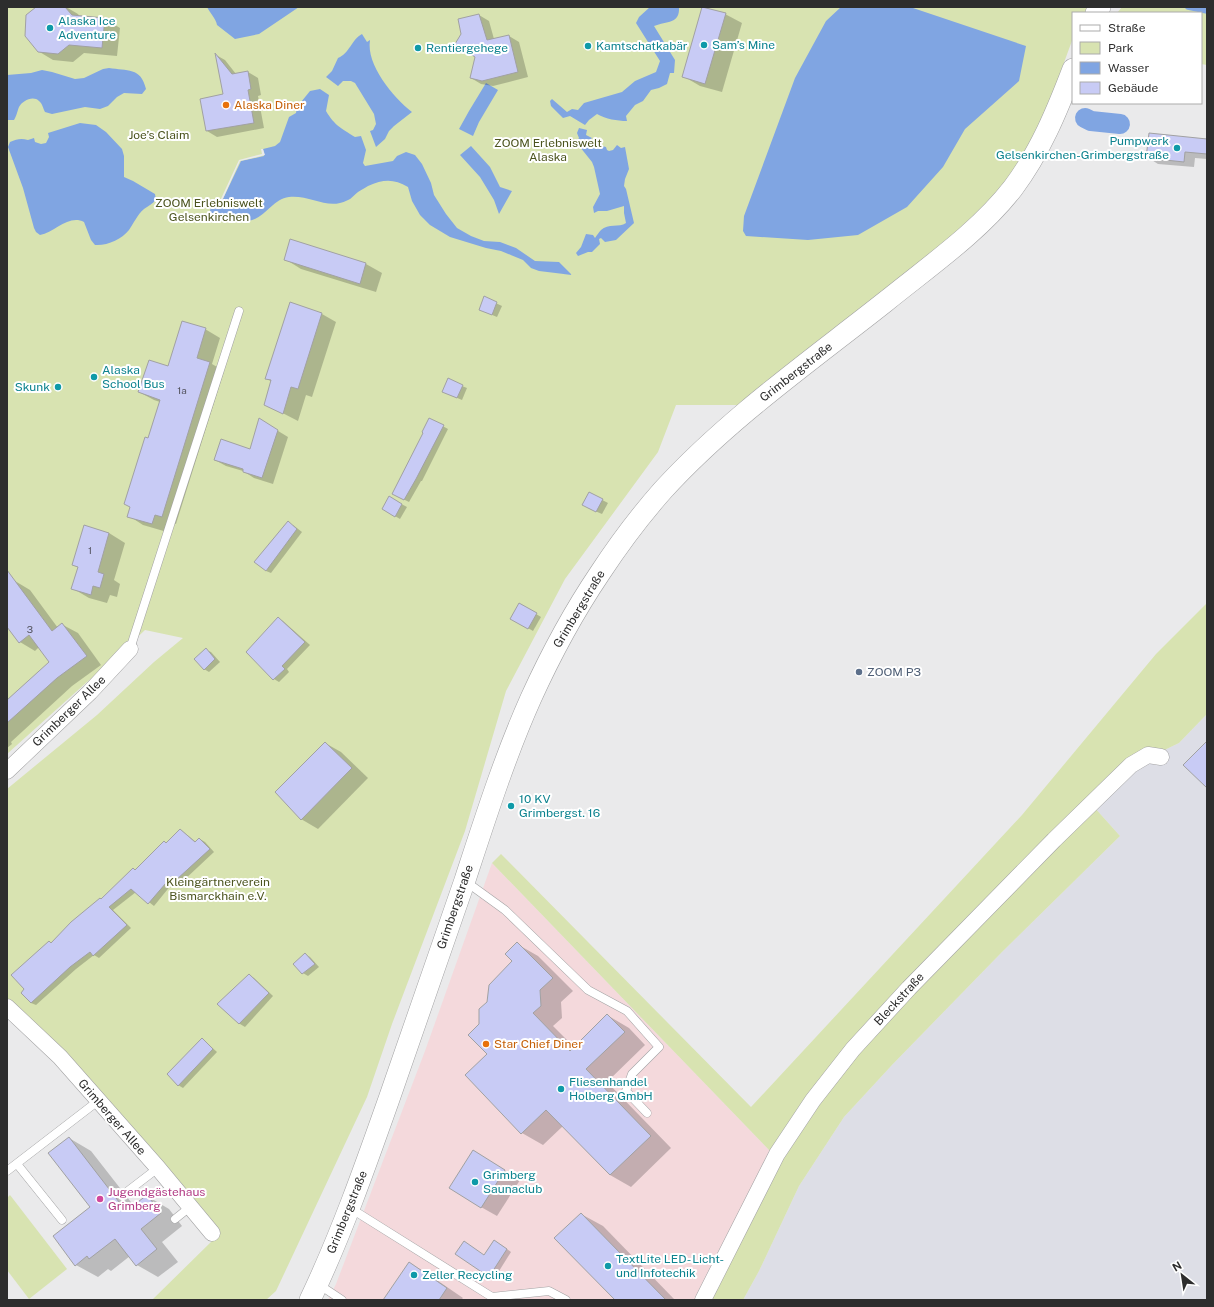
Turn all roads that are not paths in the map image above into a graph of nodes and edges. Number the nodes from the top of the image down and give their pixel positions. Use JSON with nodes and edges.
{"nodes":[{"id":1,"x":1072,"y":72,"type":"edge"},
{"id":2,"x":239,"y":311,"type":"dead end"},
{"id":3,"x":130,"y":649,"type":"joint"},
{"id":4,"x":1161,"y":757,"type":"dead end"},
{"id":5,"x":7,"y":771,"type":"edge"},
{"id":6,"x":465,"y":880,"type":"junction"},
{"id":7,"x":7,"y":1007,"type":"edge"},
{"id":8,"x":98,"y":1101,"type":"junction"},
{"id":9,"x":647,"y":1113,"type":"dead end"},
{"id":10,"x":17,"y":1164,"type":"junction"},
{"id":11,"x":158,"y":1168,"type":"junction"},
{"id":12,"x":7,"y":1171,"type":"edge"},
{"id":13,"x":128,"y":1191,"type":"dead end"},
{"id":14,"x":190,"y":1207,"type":"junction"},
{"id":15,"x":350,"y":1208,"type":"junction"},
{"id":16,"x":174,"y":1219,"type":"dead end"},
{"id":17,"x":62,"y":1220,"type":"dead end"},
{"id":18,"x":212,"y":1233,"type":"dead end"},
{"id":19,"x":314,"y":1292,"type":"edge"},
{"id":20,"x":342,"y":1300,"type":"edge"},
{"id":21,"x":566,"y":1300,"type":"edge"},
{"id":22,"x":703,"y":1300,"type":"edge"}],
"edges":[{"from":1,"to":6,"type":"street","name":"Grimbergstraße"},
{"from":2,"to":3,"type":"lane"},
{"from":3,"to":5,"type":"street","name":"Grimberger Allee"},
{"from":4,"to":22,"type":"street","name":"Bleckstraße"},
{"from":6,"to":9,"type":"lane"},
{"from":6,"to":15,"type":"street","name":"Grimbergstraße"},
{"from":7,"to":8,"type":"street","name":"Grimberger Allee"},
{"from":8,"to":10,"type":"lane"},
{"from":8,"to":11,"type":"street","name":"Grimberger Allee"},
{"from":10,"to":12,"type":"lane"},
{"from":10,"to":17,"type":"lane"},
{"from":11,"to":13,"type":"lane"},
{"from":11,"to":14,"type":"street","name":"Grimberger Allee"},
{"from":14,"to":16,"type":"lane"},
{"from":14,"to":18,"type":"street","name":"Grimberger Allee"},
{"from":15,"to":19,"type":"street","name":"Grimbergstraße"},
{"from":15,"to":21,"type":"lane"},
{"from":19,"to":20,"type":"lane"}]}
